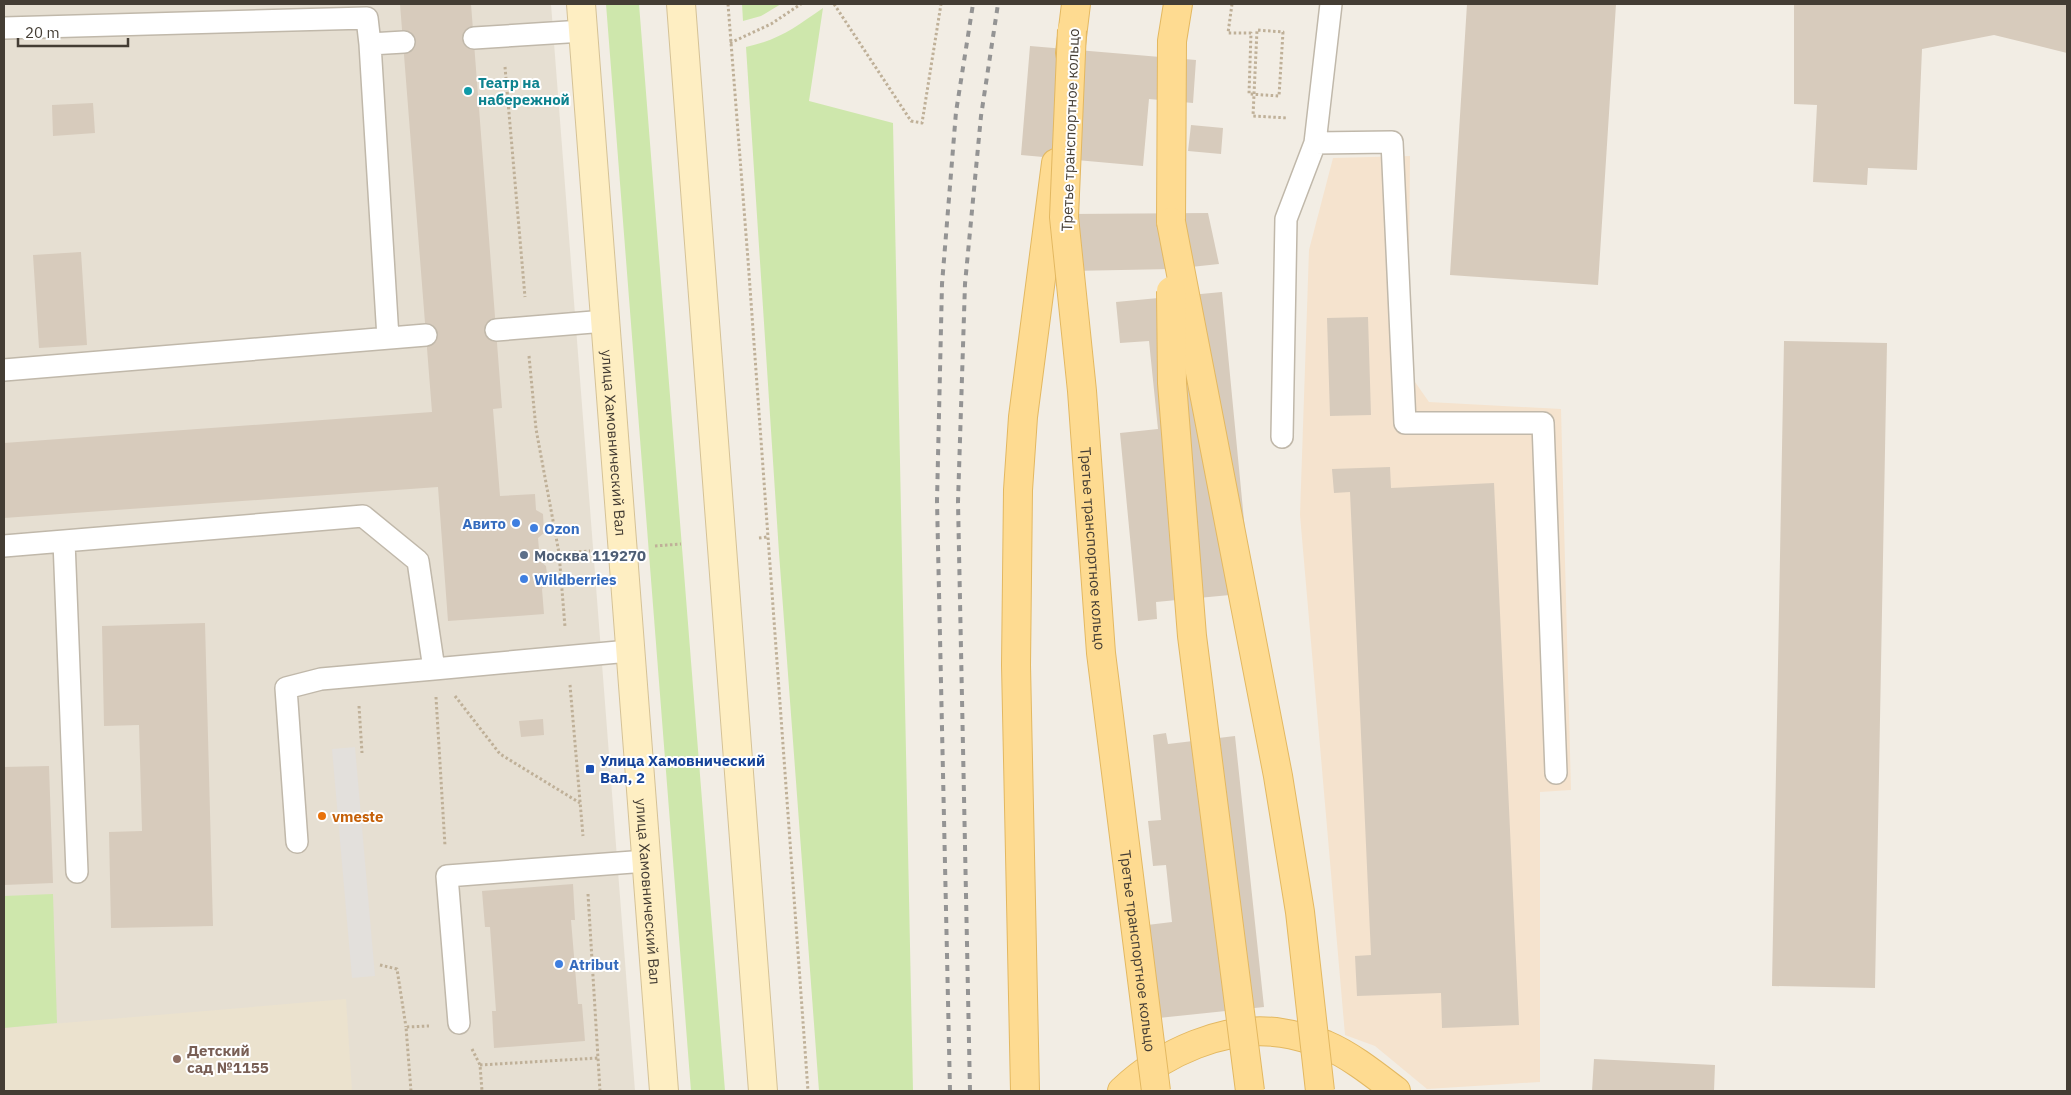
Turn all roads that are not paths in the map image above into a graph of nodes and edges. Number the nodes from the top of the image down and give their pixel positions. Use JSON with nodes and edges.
{"nodes":[{"id":1,"x":581,"y":4,"type":"edge"},
{"id":2,"x":682,"y":4,"type":"edge"},
{"id":3,"x":1178,"y":4,"type":"edge"},
{"id":4,"x":1331,"y":4,"type":"edge"},
{"id":5,"x":1074,"y":17,"type":"edge"},
{"id":6,"x":4,"y":28,"type":"edge"},
{"id":7,"x":583,"y":31,"type":"junction"},
{"id":8,"x":474,"y":38,"type":"dead end"},
{"id":9,"x":404,"y":42,"type":"dead end"},
{"id":10,"x":370,"y":44,"type":"junction"},
{"id":11,"x":1315,"y":143,"type":"junction"},
{"id":12,"x":1171,"y":222,"type":"junction"},
{"id":13,"x":605,"y":321,"type":"junction"},
{"id":14,"x":496,"y":330,"type":"dead end"},
{"id":15,"x":426,"y":335,"type":"dead end"},
{"id":16,"x":388,"y":338,"type":"junction"},
{"id":17,"x":4,"y":370,"type":"edge"},
{"id":18,"x":1282,"y":437,"type":"dead end"},
{"id":19,"x":64,"y":541,"type":"junction"},
{"id":20,"x":4,"y":546,"type":"edge"},
{"id":21,"x":629,"y":651,"type":"junction"},
{"id":22,"x":434,"y":669,"type":"junction"},
{"id":23,"x":1556,"y":773,"type":"dead end"},
{"id":24,"x":297,"y":842,"type":"dead end"},
{"id":25,"x":646,"y":861,"type":"junction"},
{"id":26,"x":77,"y":872,"type":"dead end"},
{"id":27,"x":459,"y":1024,"type":"road end"},
{"id":28,"x":664,"y":1091,"type":"edge"},
{"id":29,"x":762,"y":1091,"type":"edge"},
{"id":30,"x":1025,"y":1091,"type":"edge"},
{"id":31,"x":1122,"y":1091,"type":"edge"},
{"id":32,"x":1156,"y":1091,"type":"edge"},
{"id":33,"x":1250,"y":1091,"type":"edge"},
{"id":34,"x":1320,"y":1091,"type":"edge"},
{"id":35,"x":1396,"y":1091,"type":"edge"}],
"edges":[{"from":1,"to":7,"type":"main road","name":"улица Хамовнический Вал"},
{"from":2,"to":29,"type":"main road"},
{"from":3,"to":12,"type":"main road"},
{"from":4,"to":11,"type":"lane"},
{"from":5,"to":30,"type":"main road","bridge":true},
{"from":5,"to":32,"type":"main road","name":"Третье транспортное кольцо","bridge":true},
{"from":6,"to":10,"type":"lane"},
{"from":7,"to":8,"type":"lane"},
{"from":7,"to":13,"type":"main road","name":"улица Хамовнический Вал"},
{"from":9,"to":10,"type":"lane"},
{"from":10,"to":16,"type":"lane"},
{"from":11,"to":18,"type":"lane"},
{"from":11,"to":23,"type":"lane"},
{"from":12,"to":33,"type":"main road","bridge":true},
{"from":12,"to":34,"type":"main road","bridge":true},
{"from":13,"to":14,"type":"lane"},
{"from":13,"to":21,"type":"main road","name":"улица Хамовнический Вал"},
{"from":15,"to":16,"type":"lane"},
{"from":16,"to":17,"type":"lane"},
{"from":19,"to":20,"type":"lane"},
{"from":19,"to":22,"type":"lane"},
{"from":19,"to":26,"type":"lane"},
{"from":21,"to":22,"type":"lane"},
{"from":21,"to":25,"type":"main road","name":"улица Хамовнический Вал"},
{"from":22,"to":24,"type":"lane"},
{"from":25,"to":27,"type":"lane"},
{"from":25,"to":28,"type":"main road","name":"улица Хамовнический Вал"},
{"from":31,"to":35,"type":"main road"}]}
